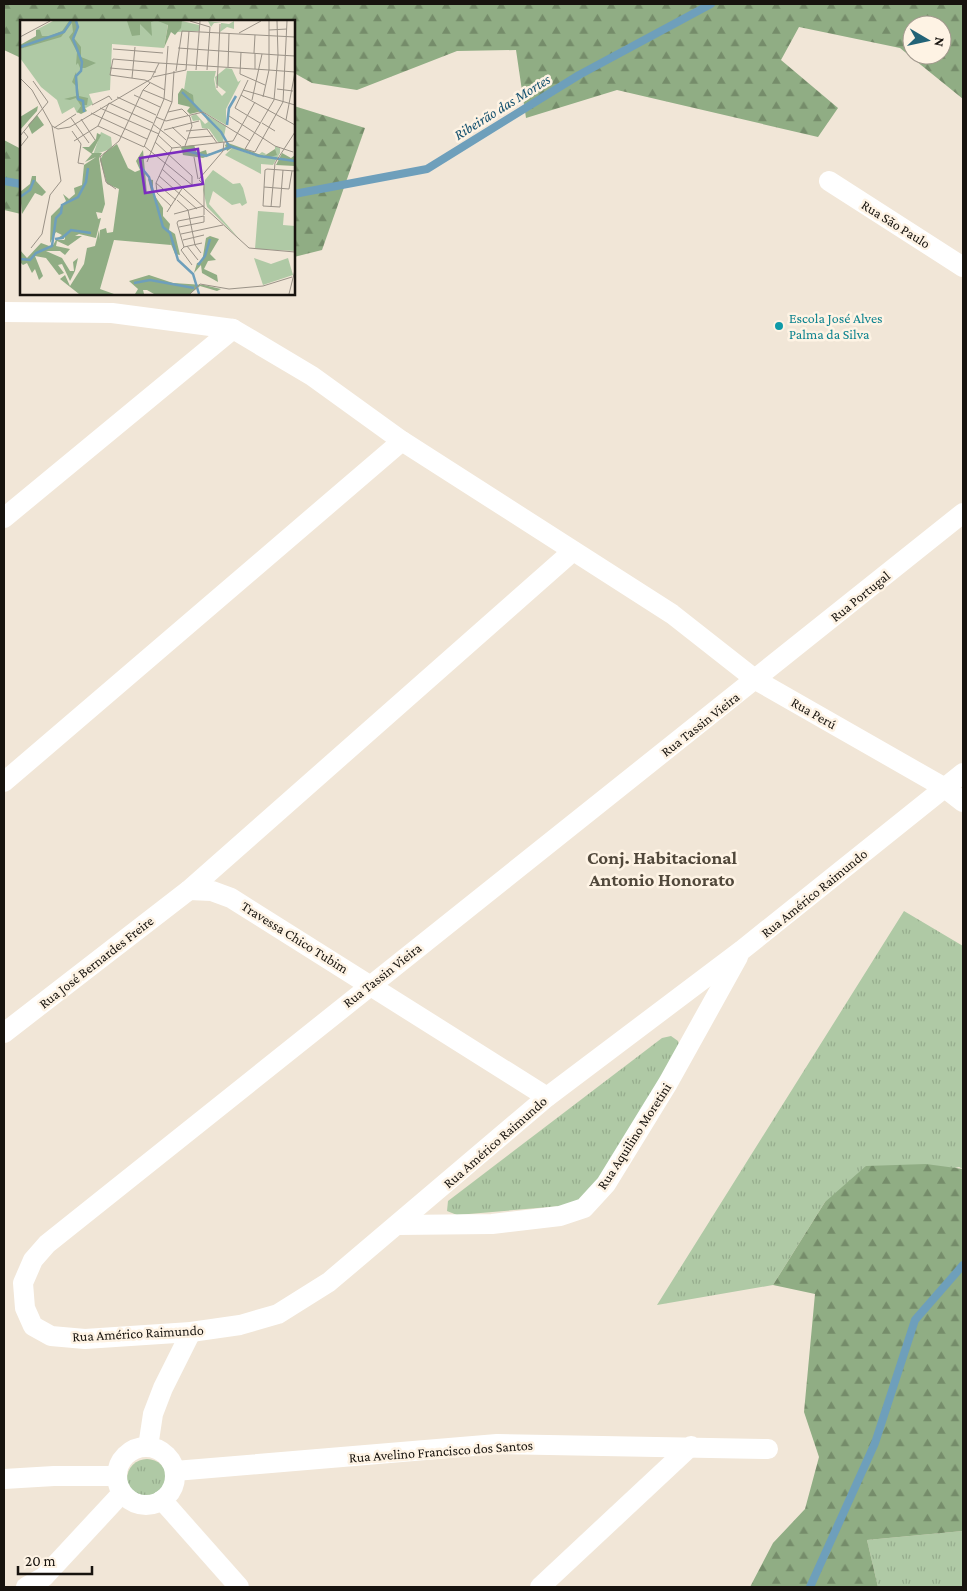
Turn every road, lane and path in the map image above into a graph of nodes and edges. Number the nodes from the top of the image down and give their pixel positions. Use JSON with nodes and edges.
{"nodes":[{"id":1,"x":829,"y":182,"type":"dead end"},
{"id":2,"x":963,"y":266,"type":"edge"},
{"id":3,"x":4,"y":312,"type":"edge"},
{"id":4,"x":233,"y":329,"type":"junction"},
{"id":5,"x":402,"y":442,"type":"junction"},
{"id":6,"x":963,"y":513,"type":"edge"},
{"id":7,"x":4,"y":518,"type":"edge"},
{"id":8,"x":574,"y":551,"type":"junction"},
{"id":9,"x":756,"y":680,"type":"junction"},
{"id":10,"x":963,"y":773,"type":"edge"},
{"id":11,"x":4,"y":782,"type":"edge"},
{"id":12,"x":945,"y":788,"type":"junction"},
{"id":13,"x":963,"y":802,"type":"edge"},
{"id":14,"x":188,"y":890,"type":"junction"},
{"id":15,"x":742,"y":950,"type":"junction"},
{"id":16,"x":369,"y":984,"type":"junction"},
{"id":17,"x":4,"y":1033,"type":"edge"},
{"id":18,"x":547,"y":1097,"type":"junction"},
{"id":19,"x":398,"y":1226,"type":"junction"},
{"id":20,"x":23,"y":1283,"type":"joint"},
{"id":21,"x":191,"y":1332,"type":"junction"},
{"id":22,"x":691,"y":1446,"type":"junction"},
{"id":23,"x":148,"y":1447,"type":"junction"},
{"id":24,"x":768,"y":1449,"type":"dead end"},
{"id":25,"x":175,"y":1471,"type":"junction"},
{"id":26,"x":4,"y":1479,"type":"edge"},
{"id":27,"x":119,"y":1485,"type":"junction"},
{"id":28,"x":162,"y":1500,"type":"junction"},
{"id":29,"x":26,"y":1587,"type":"edge"},
{"id":30,"x":239,"y":1587,"type":"edge"},
{"id":31,"x":540,"y":1587,"type":"edge"}],
"edges":[{"from":1,"to":2,"type":"street","name":"Rua São Paulo"},
{"from":3,"to":4,"type":"street"},
{"from":4,"to":5,"type":"street","name":"Rua Perú"},
{"from":4,"to":7,"type":"street"},
{"from":5,"to":8,"type":"street","name":"Rua Perú"},
{"from":5,"to":11,"type":"street"},
{"from":6,"to":9,"type":"street","name":"Rua Portugal"},
{"from":8,"to":9,"type":"street","name":"Rua Perú"},
{"from":8,"to":14,"type":"street","name":"Rua José Bernardes Freire"},
{"from":9,"to":12,"type":"street","name":"Rua Perú"},
{"from":9,"to":16,"type":"street","name":"Rua Tassin Vieira"},
{"from":10,"to":12,"type":"street","name":"Rua Américo Raimundo"},
{"from":12,"to":13,"type":"street","name":"Rua Perú"},
{"from":12,"to":15,"type":"street","name":"Rua Américo Raimundo"},
{"from":14,"to":16,"type":"street","name":"Travessa Chico Tubim"},
{"from":14,"to":17,"type":"street","name":"Rua José Bernardes Freire"},
{"from":15,"to":18,"type":"street","name":"Rua Américo Raimundo"},
{"from":15,"to":19,"type":"street","name":"Rua Aquilino Moretini"},
{"from":16,"to":18,"type":"street","name":"Travessa Chico Tubim"},
{"from":16,"to":20,"type":"street","name":"Rua Tassin Vieira"},
{"from":18,"to":19,"type":"street","name":"Rua Américo Raimundo"},
{"from":19,"to":21,"type":"street","name":"Rua Américo Raimundo"},
{"from":20,"to":21,"type":"street","name":"Rua Américo Raimundo"},
{"from":21,"to":23,"type":"street"},
{"from":22,"to":24,"type":"street","name":"Rua Avelino Francisco dos Santos"},
{"from":22,"to":25,"type":"street","name":"Rua Avelino Francisco dos Santos"},
{"from":22,"to":31,"type":"street"},
{"from":23,"to":25,"type":"street"},
{"from":23,"to":27,"type":"street"},
{"from":25,"to":28,"type":"street"},
{"from":26,"to":27,"type":"street"},
{"from":27,"to":28,"type":"street"},
{"from":27,"to":29,"type":"street"},
{"from":28,"to":30,"type":"street"}]}
